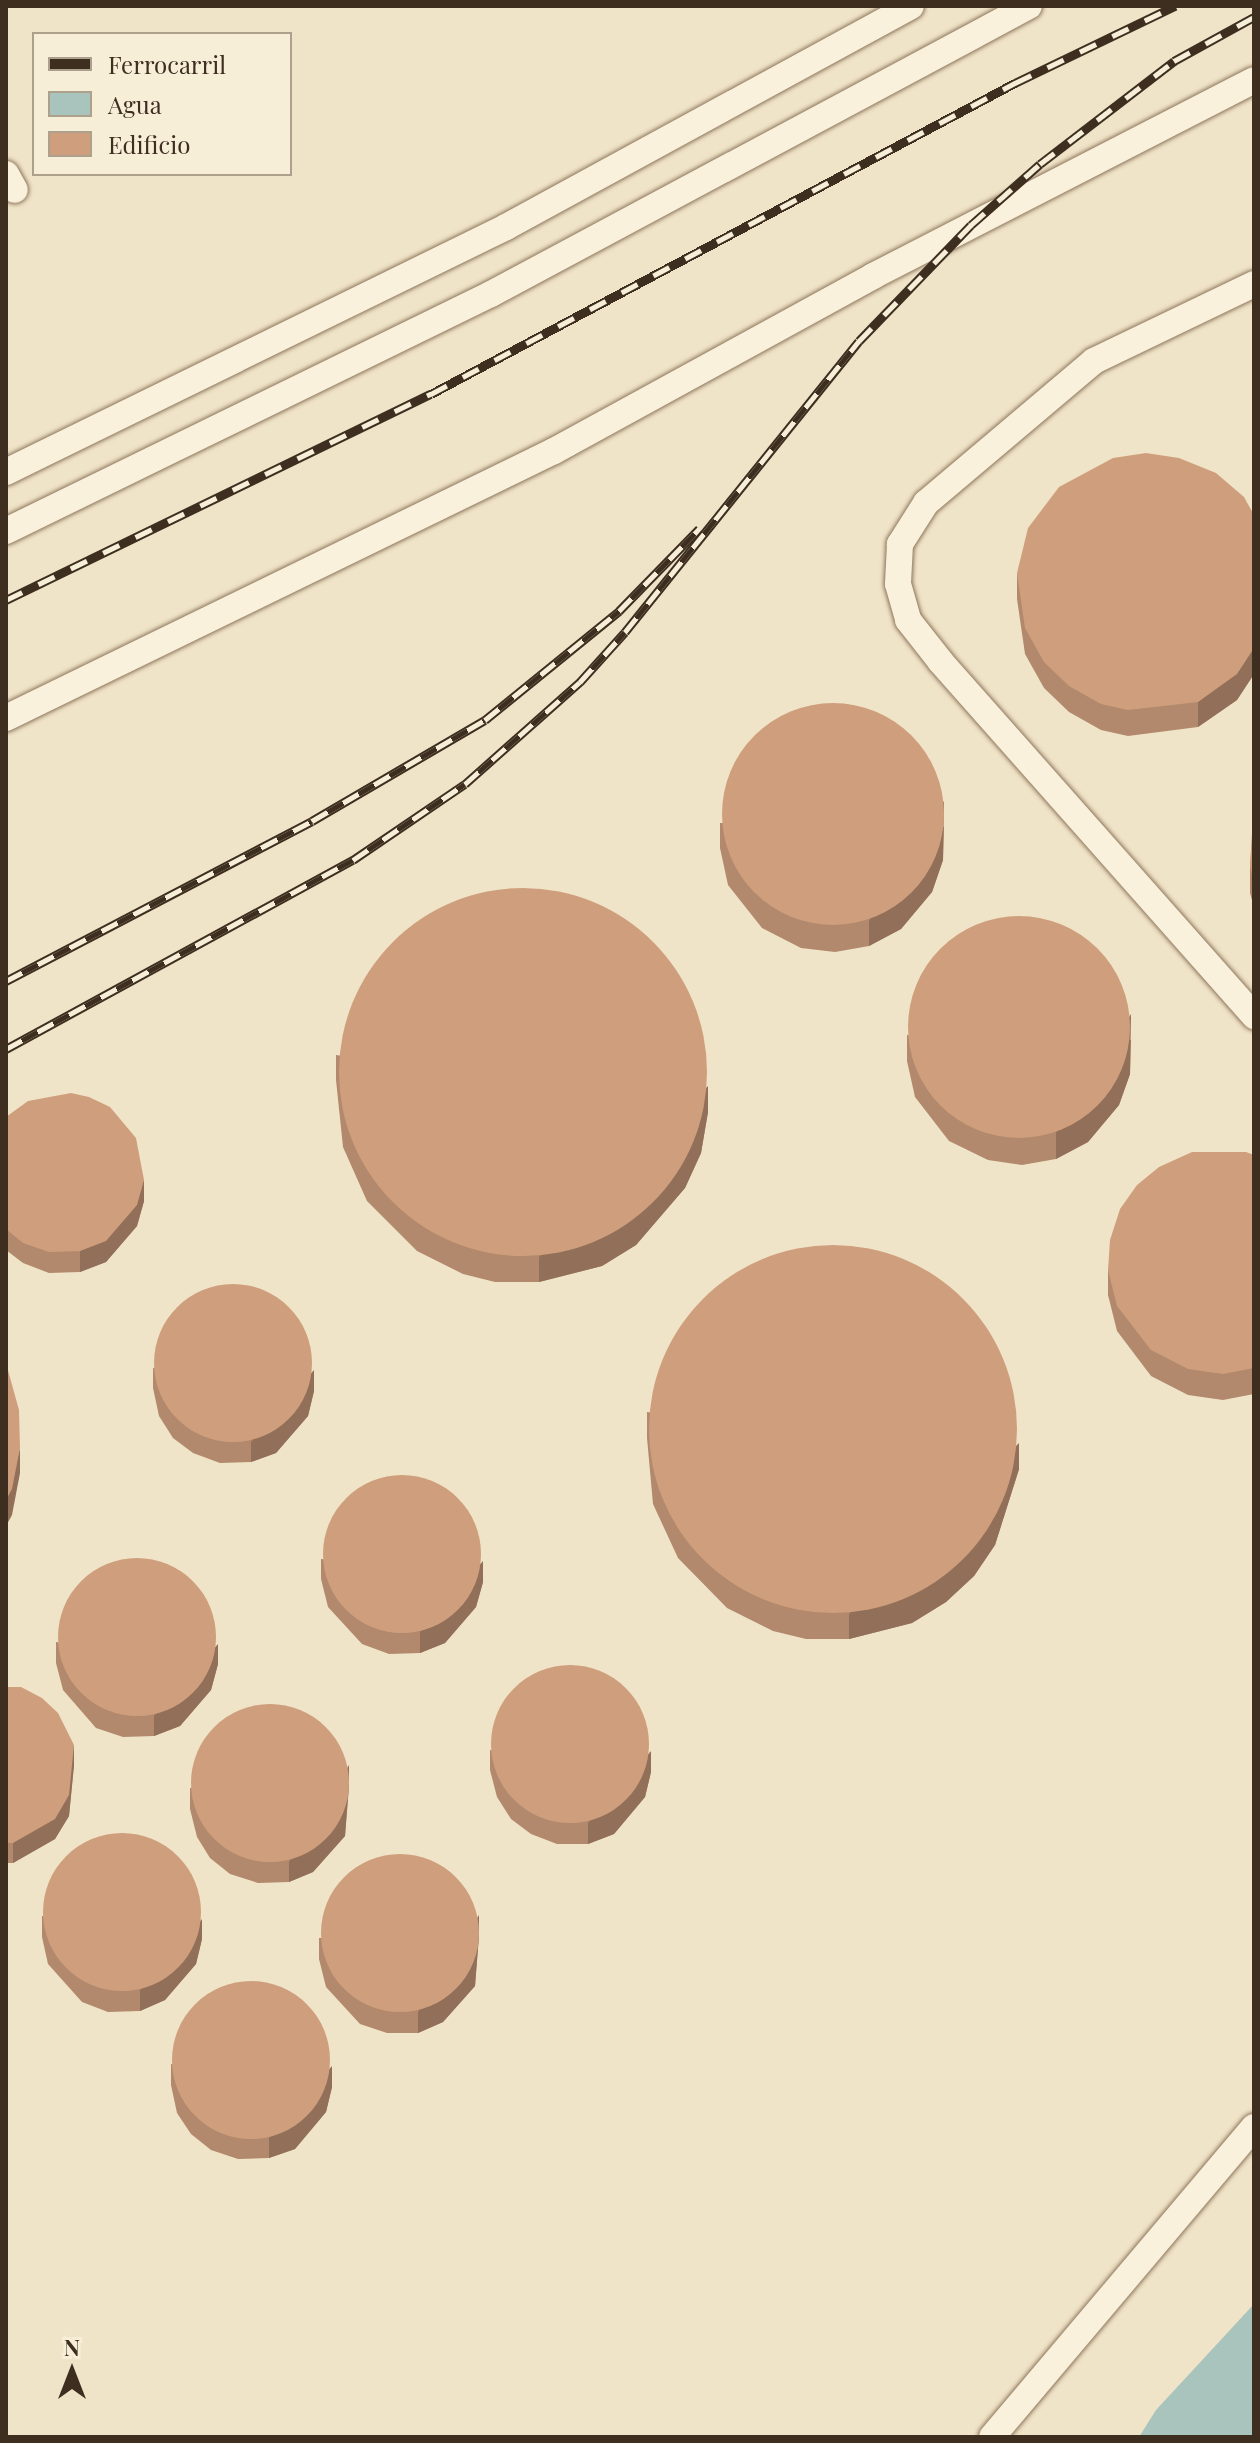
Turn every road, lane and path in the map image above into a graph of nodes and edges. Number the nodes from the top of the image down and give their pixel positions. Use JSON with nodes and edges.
{"nodes":[{"id":1,"x":911,"y":6,"type":"edge"},
{"id":2,"x":1029,"y":6,"type":"edge"},
{"id":3,"x":1254,"y":80,"type":"edge"},
{"id":4,"x":1254,"y":284,"type":"edge"},
{"id":5,"x":6,"y":472,"type":"edge"},
{"id":6,"x":6,"y":531,"type":"edge"},
{"id":7,"x":6,"y":718,"type":"edge"},
{"id":8,"x":1254,"y":1016,"type":"edge"},
{"id":9,"x":1254,"y":2127,"type":"edge"},
{"id":10,"x":992,"y":2437,"type":"edge"}],
"edges":[{"from":1,"to":5,"type":"lane"},
{"from":2,"to":6,"type":"lane"},
{"from":3,"to":7,"type":"lane"},
{"from":4,"to":8,"type":"lane"},
{"from":9,"to":10,"type":"lane"}]}
